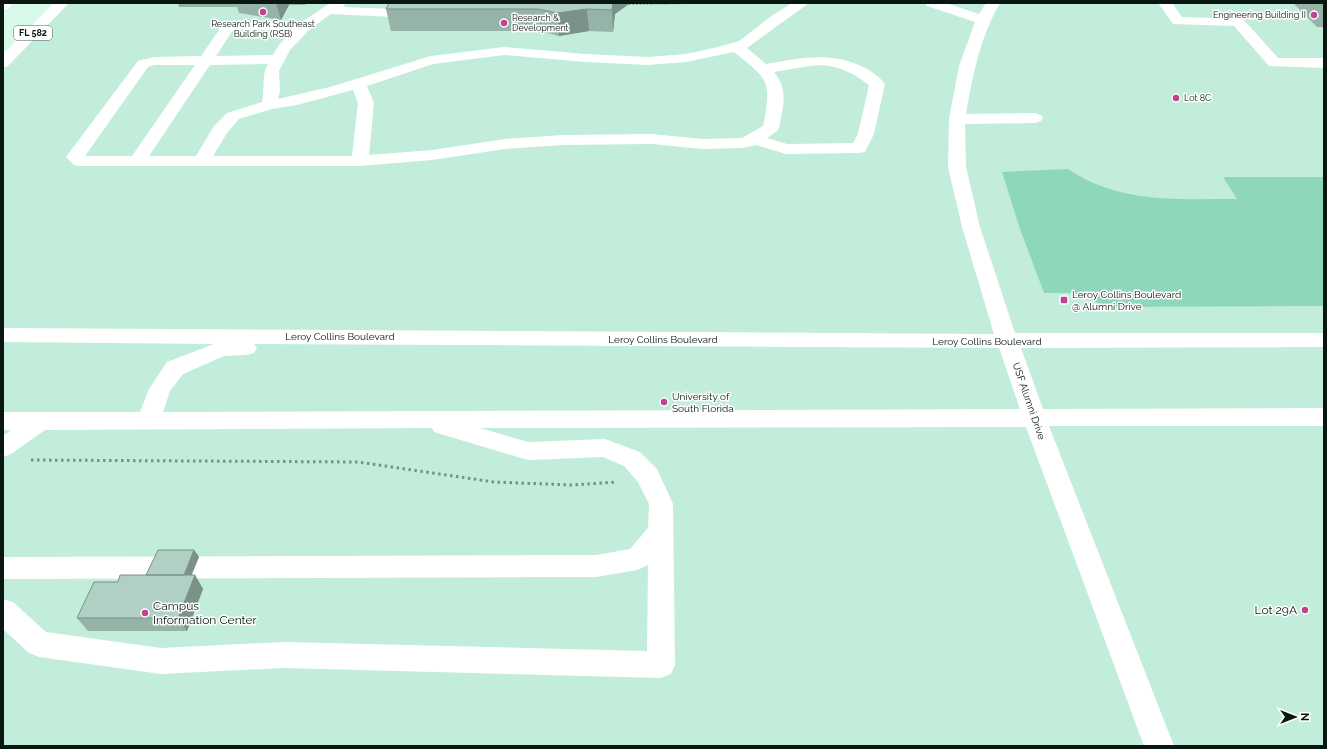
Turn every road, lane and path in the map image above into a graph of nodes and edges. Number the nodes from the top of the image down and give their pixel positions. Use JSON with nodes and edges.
{"nodes":[{"id":1,"x":7,"y":3,"type":"edge"},
{"id":2,"x":62,"y":3,"type":"edge"},
{"id":3,"x":692,"y":3,"type":"edge"},
{"id":4,"x":802,"y":3,"type":"edge"},
{"id":5,"x":932,"y":3,"type":"edge"},
{"id":6,"x":993,"y":3,"type":"edge"},
{"id":7,"x":1165,"y":3,"type":"edge"},
{"id":8,"x":629,"y":4,"type":"edge"},
{"id":9,"x":3,"y":6,"type":"edge"},
{"id":10,"x":333,"y":7,"type":"edge"},
{"id":11,"x":393,"y":13,"type":"dead end"},
{"id":12,"x":983,"y":20,"type":"junction"},
{"id":13,"x":306,"y":26,"type":"junction"},
{"id":14,"x":736,"y":46,"type":"junction"},
{"id":15,"x":278,"y":59,"type":"junction"},
{"id":16,"x":206,"y":60,"type":"junction"},
{"id":17,"x":3,"y":63,"type":"edge"},
{"id":18,"x":1324,"y":63,"type":"edge"},
{"id":19,"x":763,"y":69,"type":"junction"},
{"id":20,"x":358,"y":84,"type":"junction"},
{"id":21,"x":269,"y":105,"type":"junction"},
{"id":22,"x":1035,"y":118,"type":"dead end"},
{"id":23,"x":957,"y":119,"type":"junction"},
{"id":24,"x":754,"y":139,"type":"junction"},
{"id":25,"x":137,"y":161,"type":"junction"},
{"id":26,"x":201,"y":161,"type":"junction"},
{"id":27,"x":359,"y":161,"type":"junction"},
{"id":28,"x":3,"y":334,"type":"edge"},
{"id":29,"x":411,"y":336,"type":"junction"},
{"id":30,"x":1324,"y":340,"type":"edge"},
{"id":31,"x":1008,"y":341,"type":"junction"},
{"id":32,"x":1324,"y":417,"type":"edge"},
{"id":33,"x":1035,"y":418,"type":"junction"},
{"id":34,"x":418,"y":419,"type":"junction"},
{"id":35,"x":3,"y":421,"type":"edge"},
{"id":36,"x":40,"y":421,"type":"junction"},
{"id":37,"x":148,"y":421,"type":"junction"},
{"id":38,"x":3,"y":448,"type":"edge"},
{"id":39,"x":29,"y":460,"type":"dead end"},
{"id":40,"x":622,"y":482,"type":"dead end"},
{"id":41,"x":661,"y":531,"type":"junction"},
{"id":42,"x":3,"y":568,"type":"edge"},
{"id":43,"x":3,"y":611,"type":"edge"},
{"id":44,"x":1159,"y":746,"type":"edge"}],
"edges":[{"from":1,"to":9,"type":"street"},
{"from":2,"to":17,"type":"street","number":"FL 582"},
{"from":3,"to":8,"type":"path"},
{"from":4,"to":14,"type":"street"},
{"from":5,"to":12,"type":"street"},
{"from":6,"to":12,"type":"street","name":"USF Alumni Drive"},
{"from":7,"to":18,"type":"street"},
{"from":10,"to":11,"type":"street"},
{"from":10,"to":13,"type":"street"},
{"from":12,"to":23,"type":"street","name":"USF Alumni Drive"},
{"from":13,"to":15,"type":"street"},
{"from":13,"to":16,"type":"street"},
{"from":14,"to":19,"type":"street"},
{"from":14,"to":20,"type":"street"},
{"from":15,"to":16,"type":"street"},
{"from":15,"to":21,"type":"street"},
{"from":16,"to":25,"type":"street"},
{"from":16,"to":25,"type":"street"},
{"from":19,"to":24,"type":"street"},
{"from":19,"to":24,"type":"street"},
{"from":20,"to":21,"type":"street"},
{"from":20,"to":27,"type":"street"},
{"from":21,"to":26,"type":"street"},
{"from":22,"to":23,"type":"street"},
{"from":23,"to":31,"type":"street","name":"USF Alumni Drive"},
{"from":24,"to":27,"type":"street"},
{"from":25,"to":26,"type":"street"},
{"from":26,"to":27,"type":"street"},
{"from":28,"to":29,"type":"street","name":"Leroy Collins Boulevard"},
{"from":29,"to":31,"type":"street","name":"Leroy Collins Boulevard"},
{"from":29,"to":37,"type":"street"},
{"from":30,"to":31,"type":"street","name":"Leroy Collins Boulevard"},
{"from":31,"to":33,"type":"street","name":"USF Alumni Drive"},
{"from":32,"to":33,"type":"street"},
{"from":33,"to":34,"type":"street"},
{"from":33,"to":44,"type":"street","name":"USF Alumni Drive"},
{"from":34,"to":37,"type":"street"},
{"from":34,"to":41,"type":"street"},
{"from":35,"to":36,"type":"street"},
{"from":36,"to":37,"type":"street"},
{"from":36,"to":38,"type":"street"},
{"from":39,"to":40,"type":"path"},
{"from":41,"to":42,"type":"street"},
{"from":41,"to":43,"type":"street"}]}
